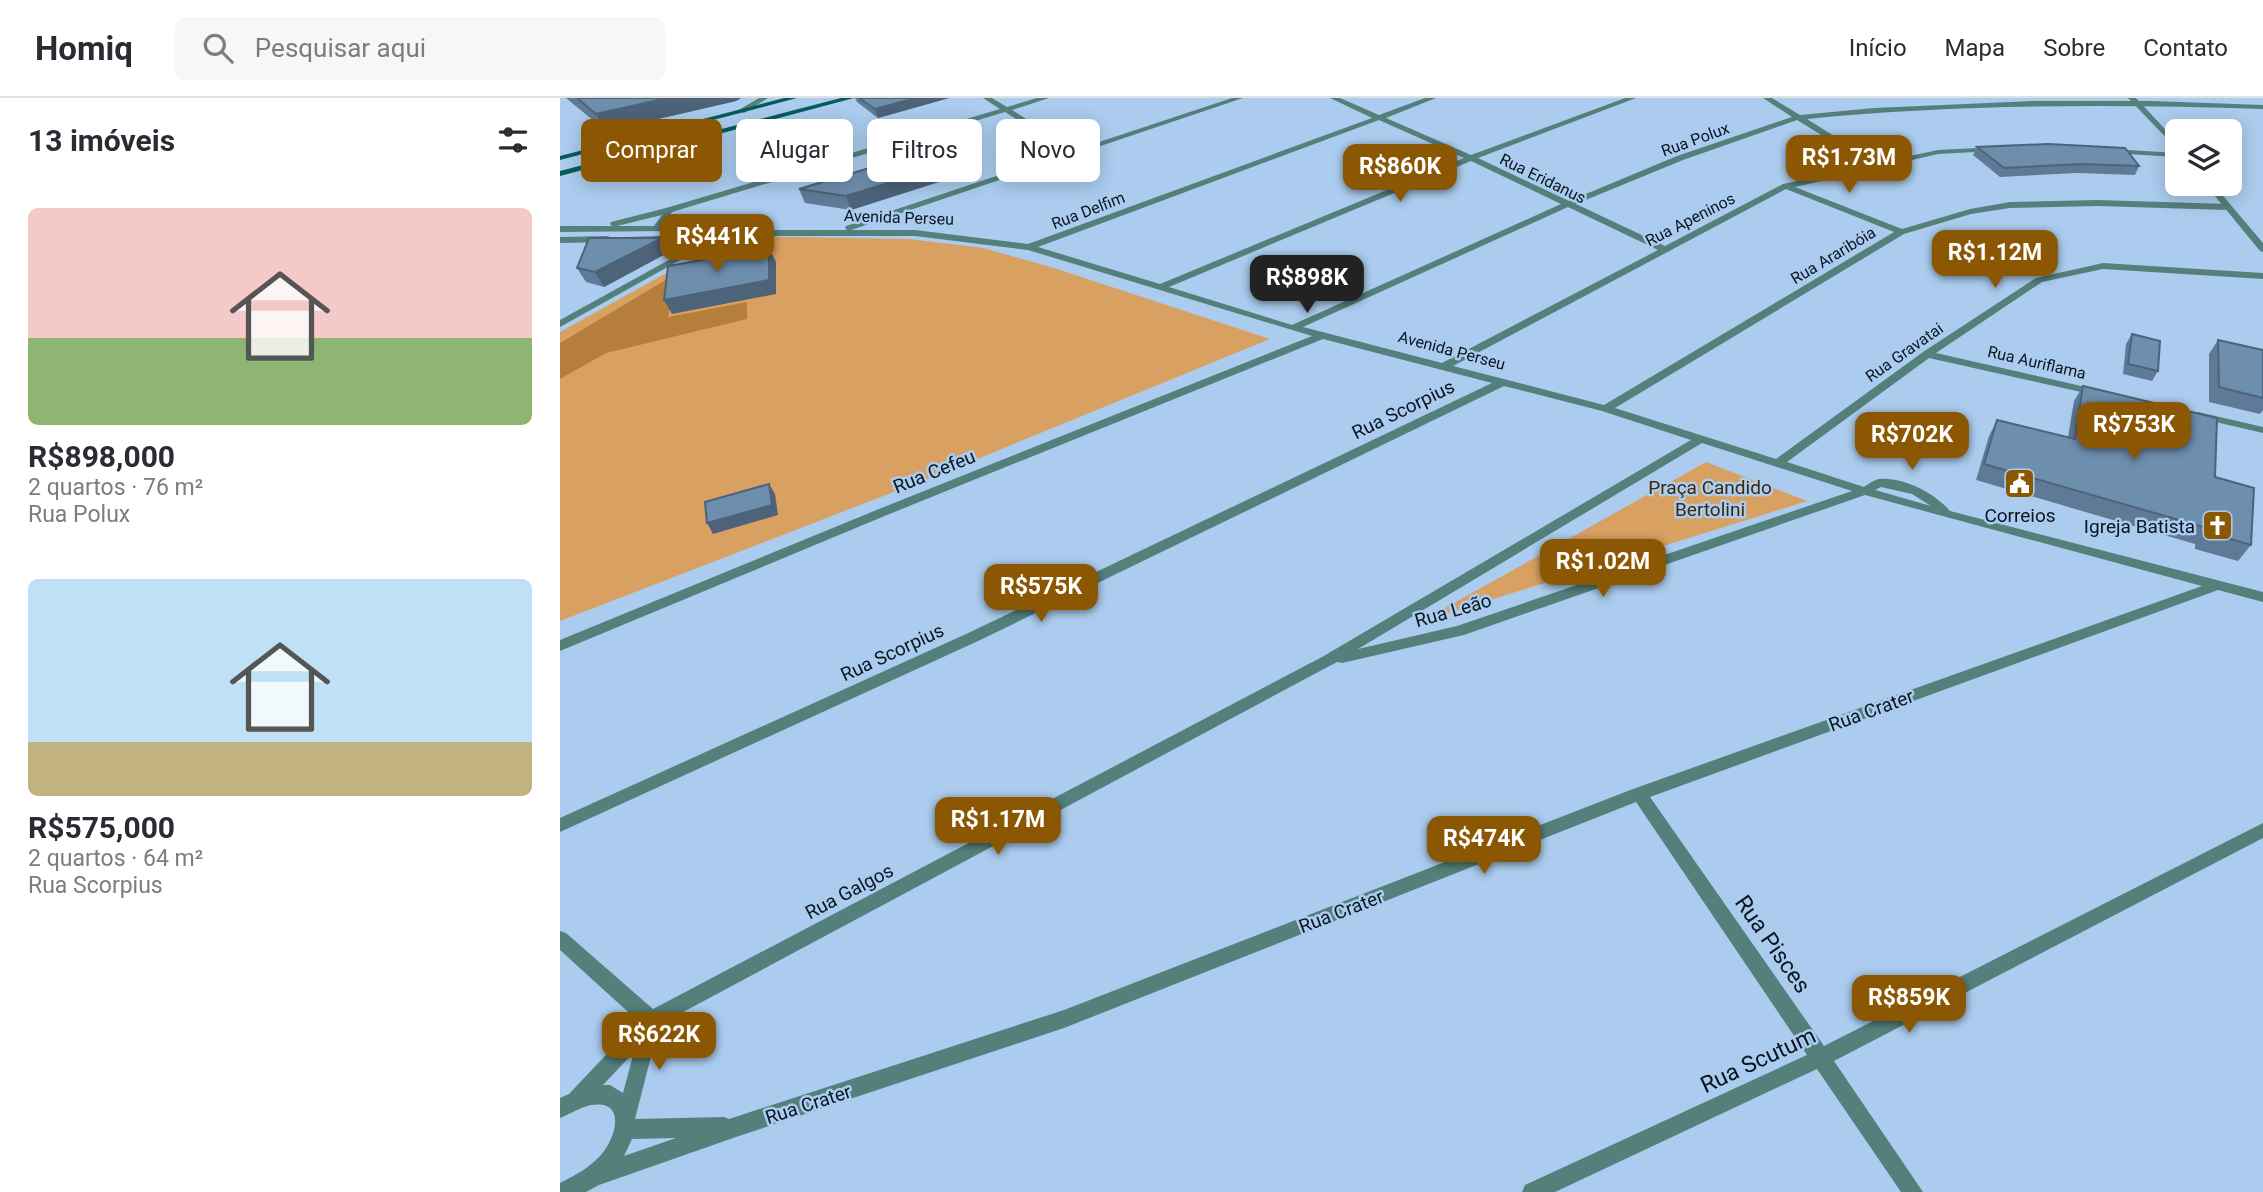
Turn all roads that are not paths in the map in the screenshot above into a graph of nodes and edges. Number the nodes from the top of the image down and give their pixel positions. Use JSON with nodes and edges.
{"nodes":[{"id":1,"x":764,"y":98,"type":"edge"},
{"id":2,"x":793,"y":98,"type":"edge"},
{"id":3,"x":850,"y":98,"type":"edge"},
{"id":4,"x":987,"y":98,"type":"edge"},
{"id":5,"x":1045,"y":98,"type":"edge"},
{"id":6,"x":1239,"y":98,"type":"edge"},
{"id":7,"x":1334,"y":98,"type":"edge"},
{"id":8,"x":1432,"y":98,"type":"edge"},
{"id":9,"x":1632,"y":98,"type":"edge"},
{"id":10,"x":1767,"y":98,"type":"edge"},
{"id":11,"x":2135,"y":100,"type":"edge"},
{"id":12,"x":2263,"y":107,"type":"edge"},
{"id":13,"x":1006,"y":110,"type":"junction"},
{"id":14,"x":741,"y":111,"type":"junction"},
{"id":15,"x":1376,"y":117,"type":"junction"},
{"id":16,"x":1796,"y":118,"type":"junction"},
{"id":17,"x":1020,"y":119,"type":"edge"},
{"id":18,"x":2165,"y":134,"type":"edge"},
{"id":19,"x":1100,"y":143,"type":"edge"},
{"id":20,"x":2003,"y":149,"type":"edge"},
{"id":21,"x":2096,"y":150,"type":"edge"},
{"id":22,"x":2165,"y":154,"type":"edge"},
{"id":23,"x":560,"y":158,"type":"edge"},
{"id":24,"x":1471,"y":158,"type":"junction"},
{"id":25,"x":1874,"y":164,"type":"junction"},
{"id":26,"x":560,"y":174,"type":"edge"},
{"id":27,"x":996,"y":178,"type":"edge"},
{"id":28,"x":1786,"y":186,"type":"junction"},
{"id":29,"x":2219,"y":196,"type":"edge"},
{"id":30,"x":1566,"y":205,"type":"junction"},
{"id":31,"x":2228,"y":207,"type":"junction"},
{"id":32,"x":669,"y":210,"type":"junction"},
{"id":33,"x":560,"y":229,"type":"edge"},
{"id":34,"x":594,"y":229,"type":"junction"},
{"id":35,"x":657,"y":229,"type":"junction"},
{"id":36,"x":838,"y":232,"type":"junction"},
{"id":37,"x":1901,"y":232,"type":"junction"},
{"id":38,"x":726,"y":233,"type":"junction"},
{"id":39,"x":560,"y":240,"type":"edge"},
{"id":40,"x":582,"y":240,"type":"junction"},
{"id":41,"x":2262,"y":246,"type":"edge"},
{"id":42,"x":1029,"y":247,"type":"junction"},
{"id":43,"x":560,"y":248,"type":"edge"},
{"id":44,"x":1664,"y":249,"type":"junction"},
{"id":45,"x":2263,"y":276,"type":"edge"},
{"id":46,"x":1161,"y":287,"type":"junction"},
{"id":47,"x":561,"y":324,"type":"edge"},
{"id":48,"x":1293,"y":328,"type":"junction"},
{"id":49,"x":1323,"y":335,"type":"junction"},
{"id":50,"x":1927,"y":354,"type":"junction"},
{"id":51,"x":1445,"y":366,"type":"junction"},
{"id":52,"x":1503,"y":382,"type":"junction"},
{"id":53,"x":2115,"y":396,"type":"edge"},
{"id":54,"x":1606,"y":409,"type":"junction"},
{"id":55,"x":2182,"y":411,"type":"edge"},
{"id":56,"x":2263,"y":430,"type":"edge"},
{"id":57,"x":1702,"y":438,"type":"junction"},
{"id":58,"x":1778,"y":463,"type":"junction"},
{"id":59,"x":1865,"y":491,"type":"junction"},
{"id":60,"x":2218,"y":584,"type":"junction"},
{"id":61,"x":2263,"y":597,"type":"edge"},
{"id":62,"x":560,"y":646,"type":"edge"},
{"id":63,"x":1327,"y":661,"type":"junction"},
{"id":64,"x":1639,"y":794,"type":"junction"},
{"id":65,"x":560,"y":825,"type":"edge"},
{"id":66,"x":2263,"y":830,"type":"edge"},
{"id":67,"x":560,"y":939,"type":"edge"},
{"id":68,"x":651,"y":1020,"type":"junction"},
{"id":69,"x":1821,"y":1058,"type":"junction"},
{"id":70,"x":569,"y":1104,"type":"edge"},
{"id":71,"x":627,"y":1121,"type":"junction"},
{"id":72,"x":736,"y":1127,"type":"junction"},
{"id":73,"x":593,"y":1177,"type":"junction"},
{"id":74,"x":564,"y":1192,"type":"edge"},
{"id":75,"x":1532,"y":1192,"type":"edge"},
{"id":76,"x":1913,"y":1192,"type":"edge"}],
"edges":[{"from":1,"to":14,"type":"street"},
{"from":2,"to":14,"type":"main road"},
{"from":3,"to":26,"type":"main road"},
{"from":4,"to":13,"type":"street"},
{"from":5,"to":13,"type":"street"},
{"from":6,"to":19,"type":"street"},
{"from":7,"to":15,"type":"street","name":"Rua Eridanus"},
{"from":8,"to":15,"type":"street","name":"Rua Delfim"},
{"from":9,"to":24,"type":"street"},
{"from":10,"to":16,"type":"street"},
{"from":11,"to":12,"type":"street","name":"Rua Polux"},
{"from":11,"to":16,"type":"street","name":"Rua Polux"},
{"from":11,"to":18,"type":"street"},
{"from":13,"to":17,"type":"street"},
{"from":13,"to":32,"type":"street"},
{"from":14,"to":23,"type":"main road"},
{"from":15,"to":24,"type":"street","name":"Rua Eridanus"},
{"from":15,"to":42,"type":"street","name":"Rua Delfim"},
{"from":16,"to":25,"type":"street"},
{"from":16,"to":30,"type":"street","name":"Rua Polux"},
{"from":20,"to":25,"type":"street","name":"Rua Apeninos"},
{"from":21,"to":22,"type":"street"},
{"from":24,"to":30,"type":"street","name":"Rua Eridanus"},
{"from":24,"to":46,"type":"street"},
{"from":25,"to":28,"type":"street","name":"Rua Apeninos"},
{"from":27,"to":36,"type":"street"},
{"from":28,"to":37,"type":"street"},
{"from":28,"to":44,"type":"street","name":"Rua Apeninos"},
{"from":29,"to":31,"type":"street"},
{"from":30,"to":44,"type":"street","name":"Rua Eridanus"},
{"from":30,"to":48,"type":"street","name":"Rua Polux"},
{"from":31,"to":37,"type":"street","name":"Rua Araribóia"},
{"from":31,"to":41,"type":"street"},
{"from":32,"to":34,"type":"street"},
{"from":32,"to":35,"type":"street"},
{"from":33,"to":34,"type":"street","name":"Avenida Perseu"},
{"from":34,"to":35,"type":"street","name":"Avenida Perseu"},
{"from":34,"to":40,"type":"street"},
{"from":35,"to":38,"type":"street","name":"Avenida Perseu"},
{"from":36,"to":38,"type":"street","name":"Avenida Perseu"},
{"from":36,"to":42,"type":"street","name":"Avenida Perseu"},
{"from":37,"to":54,"type":"street","name":"Rua Araribóia"},
{"from":38,"to":40,"type":"street","name":"Avenida Perseu"},
{"from":38,"to":47,"type":"street"},
{"from":39,"to":40,"type":"street","name":"Avenida Perseu"},
{"from":40,"to":43,"type":"street"},
{"from":42,"to":46,"type":"street","name":"Avenida Perseu"},
{"from":44,"to":51,"type":"street","name":"Rua Apeninos"},
{"from":45,"to":50,"type":"street","name":"Rua Gravatai"},
{"from":46,"to":48,"type":"street","name":"Avenida Perseu"},
{"from":48,"to":49,"type":"street","name":"Avenida Perseu"},
{"from":49,"to":51,"type":"street","name":"Avenida Perseu"},
{"from":49,"to":62,"type":"street","name":"Rua Cefeu"},
{"from":50,"to":53,"type":"street","name":"Rua Auriflama"},
{"from":50,"to":58,"type":"street","name":"Rua Gravatai"},
{"from":51,"to":52,"type":"street","name":"Avenida Perseu"},
{"from":52,"to":54,"type":"street","name":"Avenida Perseu"},
{"from":52,"to":65,"type":"street","name":"Rua Scorpius"},
{"from":54,"to":57,"type":"street","name":"Avenida Perseu"},
{"from":55,"to":56,"type":"street"},
{"from":57,"to":58,"type":"street","name":"Avenida Perseu"},
{"from":57,"to":63,"type":"street"},
{"from":58,"to":59,"type":"street","name":"Avenida Perseu"},
{"from":59,"to":60,"type":"street","name":"Avenida Perseu"},
{"from":59,"to":63,"type":"street","name":"Rua Leão"},
{"from":60,"to":61,"type":"street","name":"Avenida Perseu"},
{"from":60,"to":64,"type":"street","name":"Rua Crater"},
{"from":63,"to":68,"type":"street","name":"Rua Galgos"},
{"from":64,"to":69,"type":"street","name":"Rua Pisces"},
{"from":64,"to":72,"type":"street","name":"Rua Crater"},
{"from":66,"to":69,"type":"street","name":"Rua Scutum"},
{"from":67,"to":68,"type":"street"},
{"from":68,"to":70,"type":"street","name":"Rua Galgos"},
{"from":68,"to":71,"type":"street"},
{"from":69,"to":75,"type":"street","name":"Rua Scutum"},
{"from":69,"to":76,"type":"street","name":"Rua Pisces"},
{"from":70,"to":71,"type":"street"},
{"from":71,"to":72,"type":"street","name":"Rua Crater"},
{"from":71,"to":73,"type":"street"},
{"from":72,"to":73,"type":"street","name":"Rua Crater"},
{"from":73,"to":74,"type":"street"}]}
